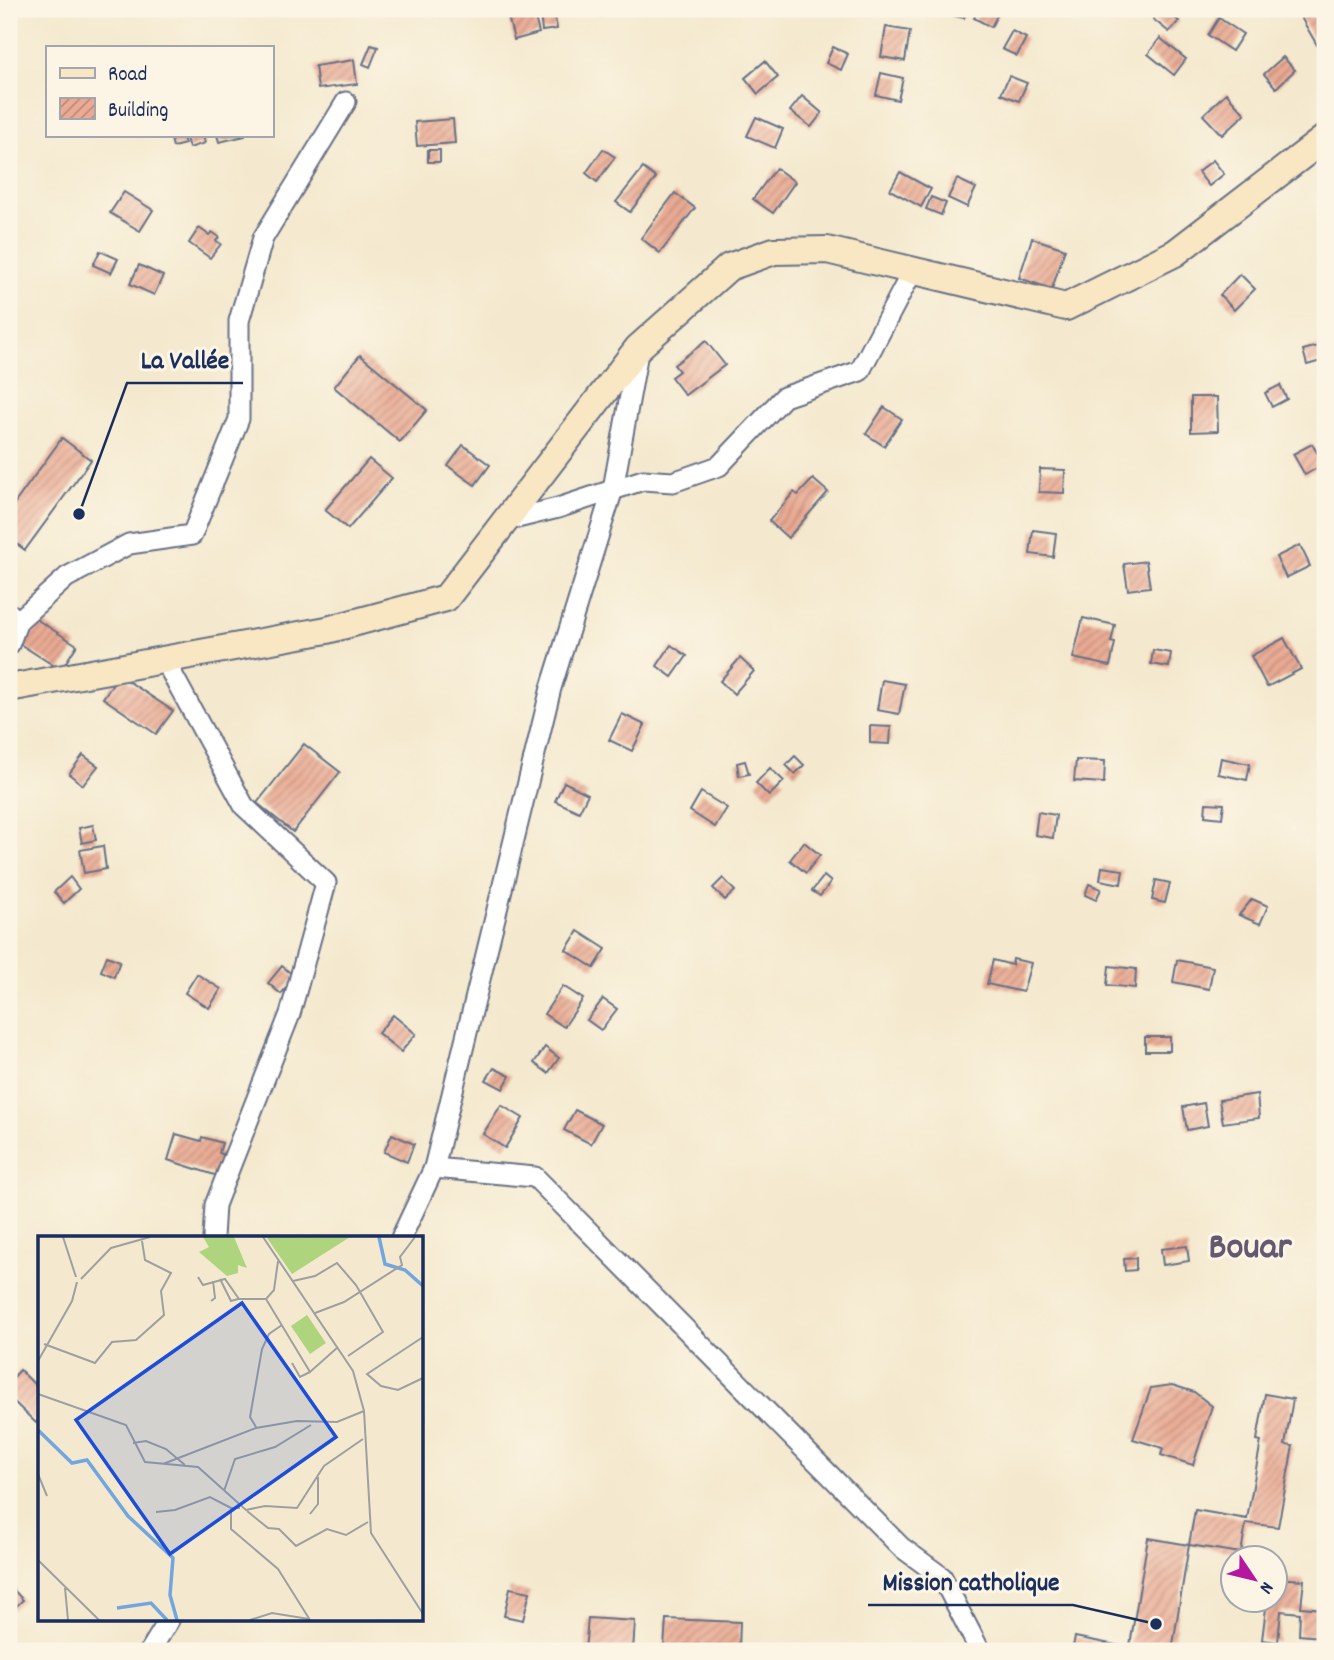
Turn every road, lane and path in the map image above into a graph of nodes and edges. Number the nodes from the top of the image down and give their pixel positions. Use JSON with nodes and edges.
{"nodes":[{"id":1,"x":346,"y":102,"type":"dead end"},
{"id":2,"x":1325,"y":138,"type":"edge"},
{"id":3,"x":913,"y":270,"type":"junction"},
{"id":4,"x":638,"y":348,"type":"junction"},
{"id":5,"x":613,"y":489,"type":"junction"},
{"id":6,"x":505,"y":521,"type":"junction"},
{"id":7,"x":14,"y":617,"type":"edge"},
{"id":8,"x":9,"y":645,"type":"edge"},
{"id":9,"x":164,"y":659,"type":"junction"},
{"id":10,"x":9,"y":688,"type":"edge"},
{"id":11,"x":434,"y":1168,"type":"junction"},
{"id":12,"x":213,"y":1236,"type":"edge"},
{"id":13,"x":402,"y":1236,"type":"edge"},
{"id":14,"x":168,"y":1622,"type":"edge"},
{"id":15,"x":150,"y":1651,"type":"edge"},
{"id":16,"x":980,"y":1651,"type":"edge"}],
"edges":[{"from":1,"to":7,"type":"street"},
{"from":2,"to":3,"type":"street"},
{"from":3,"to":4,"type":"street"},
{"from":3,"to":5,"type":"street"},
{"from":4,"to":5,"type":"street"},
{"from":4,"to":6,"type":"street"},
{"from":5,"to":6,"type":"street"},
{"from":5,"to":11,"type":"street"},
{"from":6,"to":9,"type":"street"},
{"from":7,"to":8,"type":"street"},
{"from":9,"to":10,"type":"street"},
{"from":9,"to":12,"type":"street"},
{"from":11,"to":13,"type":"street"},
{"from":11,"to":16,"type":"street"},
{"from":14,"to":15,"type":"street"}]}
